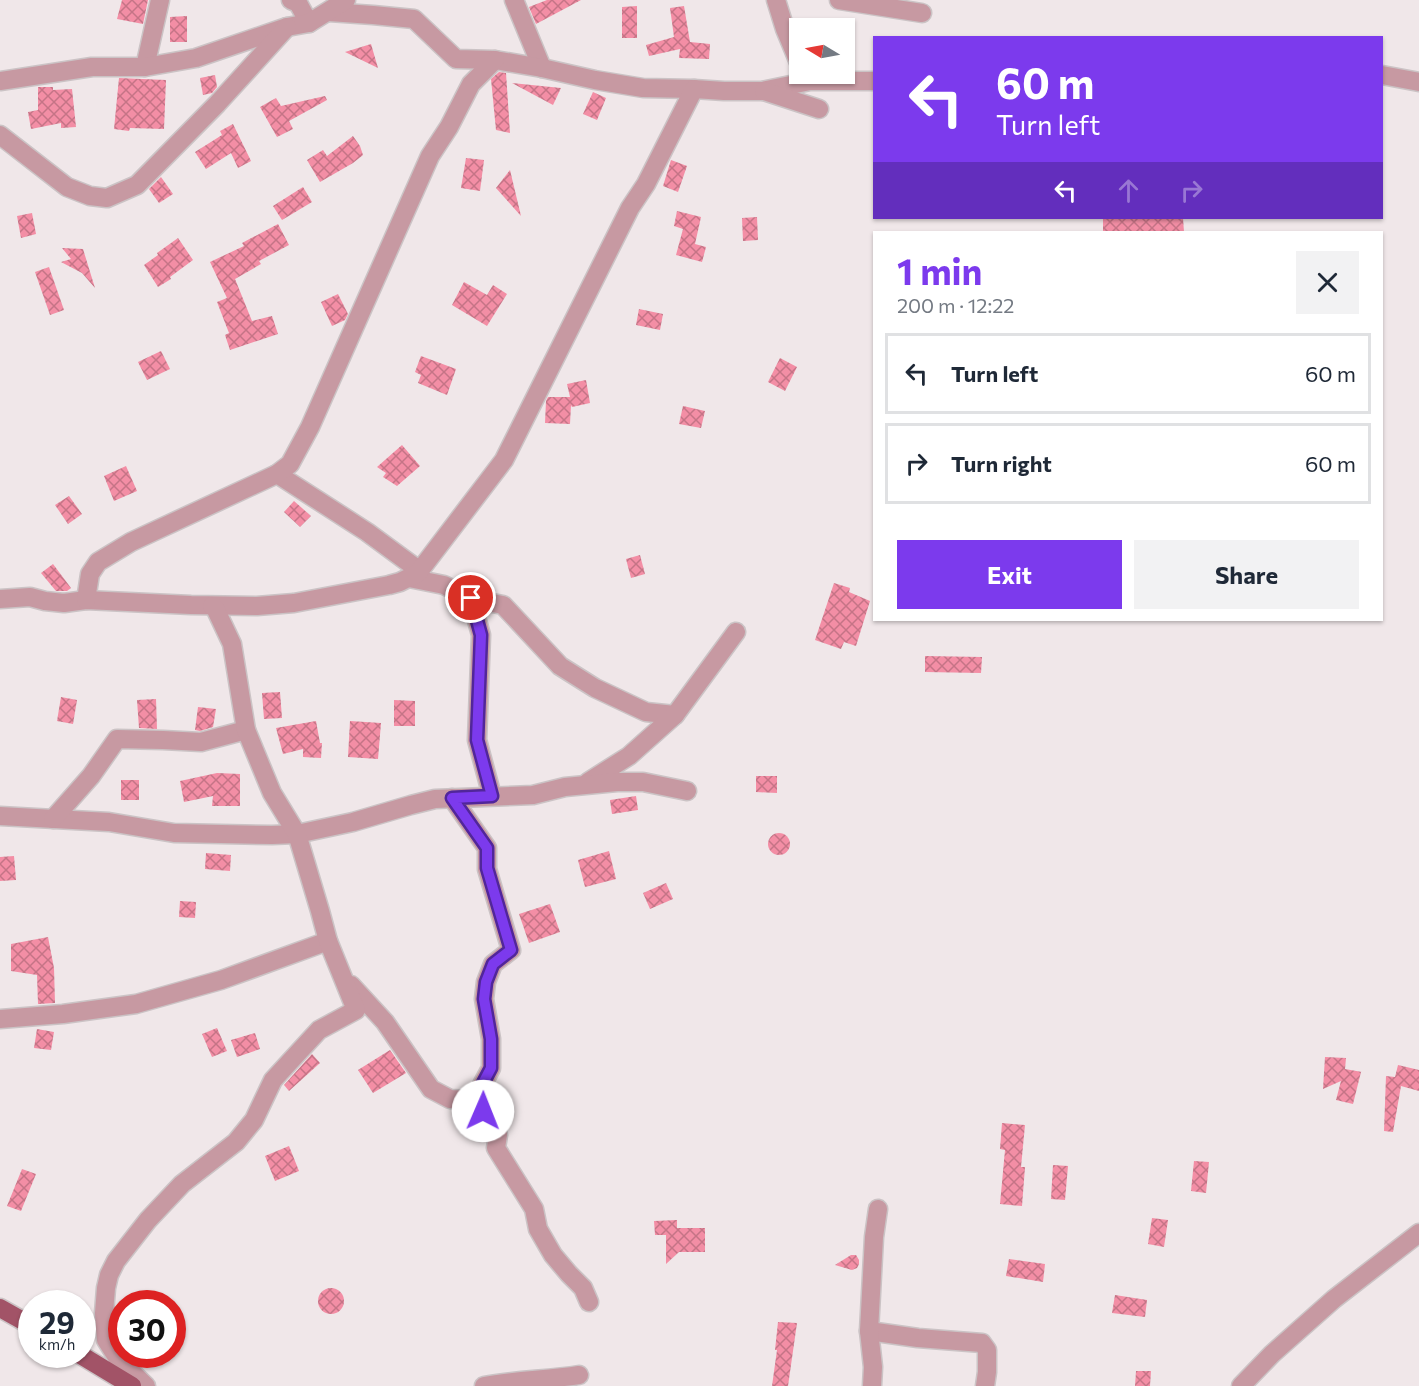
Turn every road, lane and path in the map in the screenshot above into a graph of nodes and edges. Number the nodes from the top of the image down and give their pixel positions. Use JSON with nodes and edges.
{"nodes":[{"id":1,"x":160,"y":0,"type":"edge"},
{"id":2,"x":291,"y":0,"type":"edge"},
{"id":3,"x":346,"y":0,"type":"edge"},
{"id":4,"x":514,"y":0,"type":"edge"},
{"id":5,"x":776,"y":0,"type":"edge"},
{"id":6,"x":839,"y":0,"type":"edge"},
{"id":7,"x":329,"y":12,"type":"junction"},
{"id":8,"x":922,"y":13,"type":"dead end"},
{"id":9,"x":309,"y":23,"type":"junction"},
{"id":10,"x":287,"y":27,"type":"junction"},
{"id":11,"x":789,"y":39,"type":"edge"},
{"id":12,"x":495,"y":60,"type":"junction"},
{"id":13,"x":145,"y":67,"type":"junction"},
{"id":14,"x":542,"y":68,"type":"junction"},
{"id":15,"x":1383,"y":75,"type":"edge"},
{"id":16,"x":855,"y":79,"type":"edge"},
{"id":17,"x":789,"y":80,"type":"edge"},
{"id":18,"x":0,"y":81,"type":"edge"},
{"id":19,"x":873,"y":81,"type":"edge"},
{"id":20,"x":1419,"y":82,"type":"edge"},
{"id":21,"x":808,"y":84,"type":"edge"},
{"id":22,"x":694,"y":89,"type":"junction"},
{"id":23,"x":762,"y":91,"type":"junction"},
{"id":24,"x":0,"y":135,"type":"edge"},
{"id":25,"x":277,"y":474,"type":"junction"},
{"id":26,"x":415,"y":574,"type":"junction"},
{"id":27,"x":471,"y":598,"type":"junction"},
{"id":28,"x":0,"y":599,"type":"edge"},
{"id":29,"x":86,"y":600,"type":"junction"},
{"id":30,"x":212,"y":606,"type":"junction"},
{"id":31,"x":736,"y":632,"type":"dead end"},
{"id":32,"x":675,"y":715,"type":"junction"},
{"id":33,"x":246,"y":730,"type":"junction"},
{"id":34,"x":584,"y":785,"type":"junction"},
{"id":35,"x":687,"y":791,"type":"dead end"},
{"id":36,"x":492,"y":796,"type":"junction"},
{"id":37,"x":452,"y":798,"type":"junction"},
{"id":38,"x":0,"y":816,"type":"edge"},
{"id":39,"x":53,"y":819,"type":"junction"},
{"id":40,"x":297,"y":834,"type":"junction"},
{"id":41,"x":328,"y":941,"type":"junction"},
{"id":42,"x":342,"y":976,"type":"junction"},
{"id":43,"x":0,"y":1019,"type":"edge"},
{"id":44,"x":483,"y":1111,"type":"junction"},
{"id":45,"x":878,"y":1209,"type":"dead end"},
{"id":46,"x":1419,"y":1233,"type":"edge"},
{"id":47,"x":589,"y":1302,"type":"dead end"},
{"id":48,"x":0,"y":1308,"type":"edge"},
{"id":49,"x":18,"y":1318,"type":"edge"},
{"id":50,"x":869,"y":1331,"type":"junction"},
{"id":51,"x":96,"y":1364,"type":"edge"},
{"id":52,"x":579,"y":1375,"type":"dead end"},
{"id":53,"x":132,"y":1386,"type":"edge"},
{"id":54,"x":146,"y":1386,"type":"edge"},
{"id":55,"x":484,"y":1386,"type":"edge"},
{"id":56,"x":872,"y":1386,"type":"edge"},
{"id":57,"x":985,"y":1386,"type":"edge"},
{"id":58,"x":1241,"y":1386,"type":"edge"}],
"edges":[{"from":1,"to":13,"type":"street"},
{"from":2,"to":9,"type":"street"},
{"from":3,"to":7,"type":"street"},
{"from":4,"to":14,"type":"street"},
{"from":5,"to":11,"type":"street"},
{"from":6,"to":8,"type":"street"},
{"from":7,"to":9,"type":"street"},
{"from":7,"to":12,"type":"street"},
{"from":9,"to":10,"type":"street"},
{"from":10,"to":13,"type":"street"},
{"from":10,"to":24,"type":"street"},
{"from":12,"to":14,"type":"street"},
{"from":12,"to":25,"type":"street"},
{"from":13,"to":18,"type":"street"},
{"from":14,"to":22,"type":"street"},
{"from":15,"to":20,"type":"street"},
{"from":16,"to":19,"type":"street"},
{"from":17,"to":23,"type":"street"},
{"from":21,"to":23,"type":"street"},
{"from":22,"to":23,"type":"street"},
{"from":22,"to":26,"type":"street"},
{"from":25,"to":26,"type":"street"},
{"from":25,"to":29,"type":"street"},
{"from":26,"to":27,"type":"street"},
{"from":26,"to":30,"type":"street"},
{"from":27,"to":32,"type":"street"},
{"from":27,"to":36,"type":"street"},
{"from":28,"to":29,"type":"street"},
{"from":29,"to":30,"type":"street"},
{"from":30,"to":33,"type":"street"},
{"from":31,"to":32,"type":"street"},
{"from":32,"to":34,"type":"street"},
{"from":33,"to":39,"type":"street"},
{"from":33,"to":40,"type":"street"},
{"from":34,"to":35,"type":"street"},
{"from":34,"to":36,"type":"street"},
{"from":36,"to":37,"type":"street"},
{"from":37,"to":40,"type":"street"},
{"from":37,"to":44,"type":"street"},
{"from":38,"to":39,"type":"street"},
{"from":39,"to":40,"type":"street"},
{"from":40,"to":41,"type":"street"},
{"from":41,"to":42,"type":"street"},
{"from":41,"to":43,"type":"street"},
{"from":42,"to":44,"type":"street"},
{"from":42,"to":54,"type":"street"},
{"from":44,"to":47,"type":"street"},
{"from":45,"to":50,"type":"street"},
{"from":46,"to":58,"type":"street"},
{"from":48,"to":49,"type":"main road"},
{"from":50,"to":56,"type":"street"},
{"from":50,"to":57,"type":"street"},
{"from":51,"to":53,"type":"main road"},
{"from":52,"to":55,"type":"street"}]}
